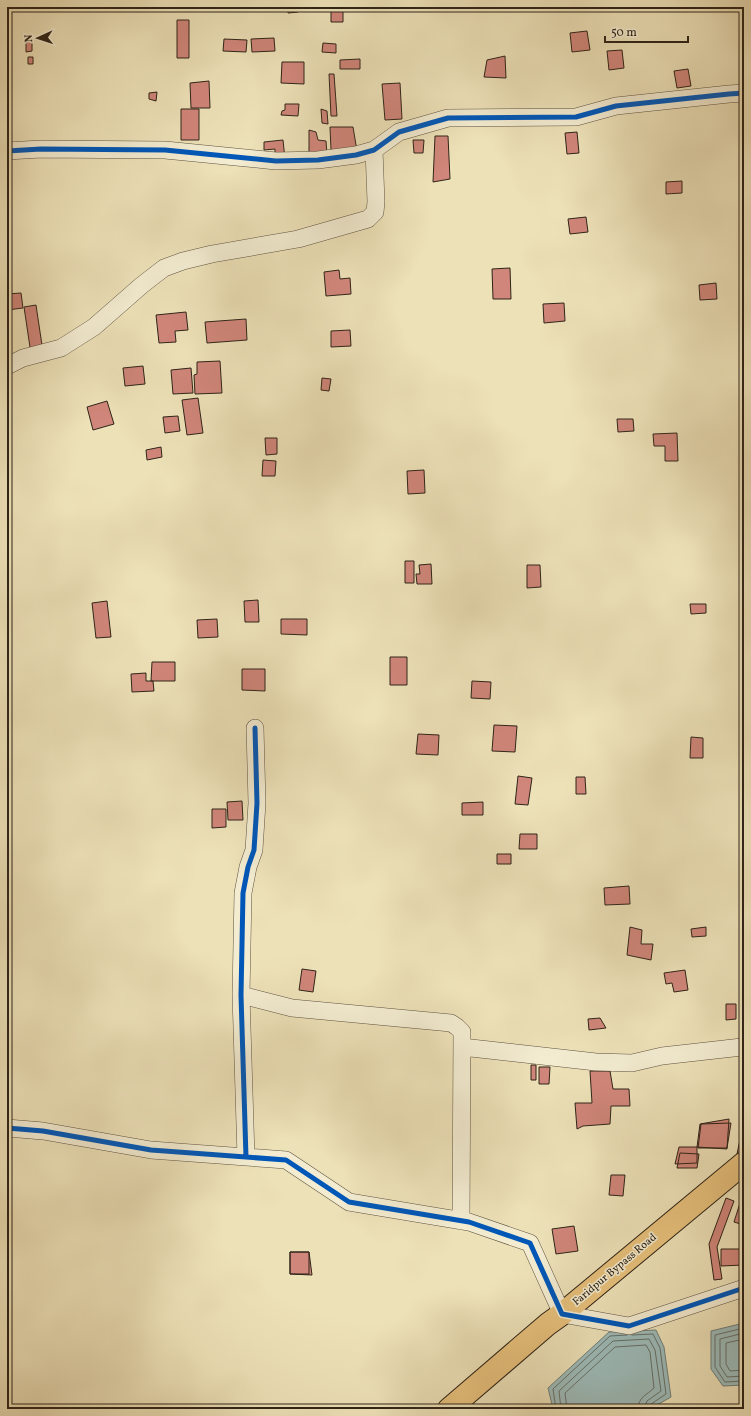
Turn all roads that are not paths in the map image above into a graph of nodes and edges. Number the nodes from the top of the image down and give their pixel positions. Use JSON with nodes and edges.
{"nodes":[{"id":1,"x":744,"y":94,"type":"edge"},
{"id":2,"x":374,"y":150,"type":"junction"},
{"id":3,"x":7,"y":151,"type":"edge"},
{"id":4,"x":7,"y":366,"type":"edge"},
{"id":5,"x":255,"y":728,"type":"dead end"},
{"id":6,"x":241,"y":995,"type":"junction"},
{"id":7,"x":462,"y":1047,"type":"junction"},
{"id":8,"x":742,"y":1047,"type":"dead end"},
{"id":9,"x":7,"y":1128,"type":"edge"},
{"id":10,"x":246,"y":1157,"type":"junction"},
{"id":11,"x":744,"y":1163,"type":"edge"},
{"id":12,"x":462,"y":1220,"type":"junction"},
{"id":13,"x":744,"y":1288,"type":"edge"},
{"id":14,"x":562,"y":1314,"type":"junction"},
{"id":15,"x":449,"y":1409,"type":"edge"}],
"edges":[{"from":1,"to":2,"type":"street"},
{"from":2,"to":3,"type":"street"},
{"from":2,"to":4,"type":"street"},
{"from":5,"to":6,"type":"street"},
{"from":6,"to":7,"type":"street"},
{"from":6,"to":10,"type":"street"},
{"from":7,"to":8,"type":"street"},
{"from":7,"to":12,"type":"street"},
{"from":9,"to":10,"type":"street"},
{"from":10,"to":12,"type":"street"},
{"from":11,"to":14,"type":"highway","name":"Faridpur Bypass Road"},
{"from":12,"to":14,"type":"street"},
{"from":13,"to":14,"type":"street"},
{"from":14,"to":15,"type":"highway","name":"Faridpur Bypass Road"}]}
